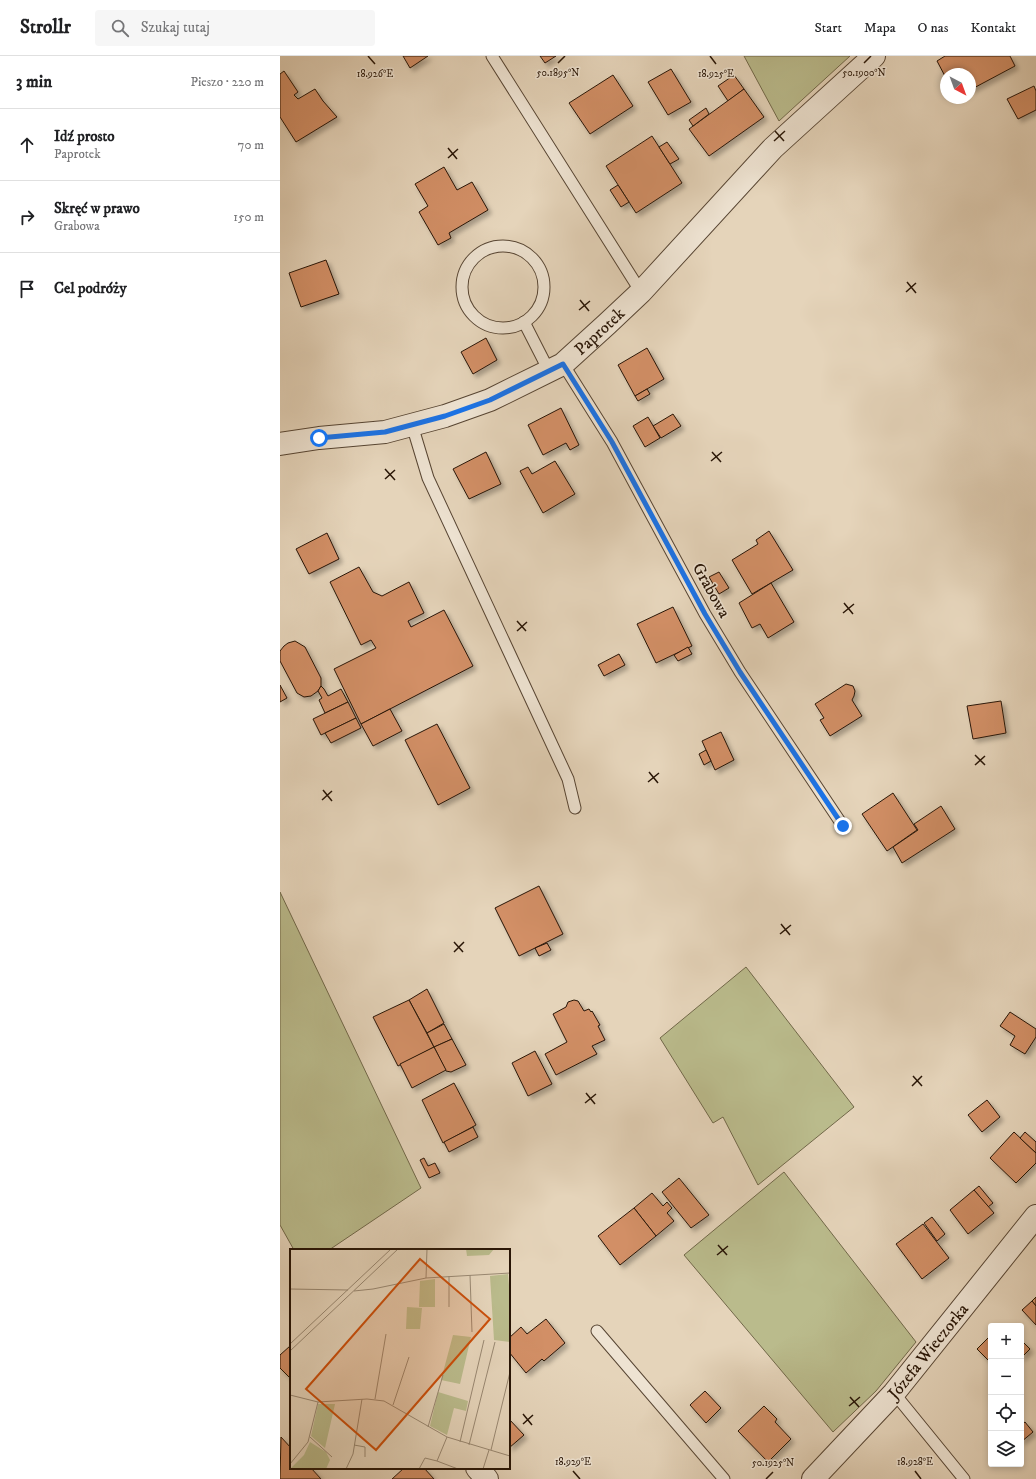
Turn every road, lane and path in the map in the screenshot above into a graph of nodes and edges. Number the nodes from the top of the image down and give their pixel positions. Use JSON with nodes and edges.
{"nodes":[{"id":1,"x":492,"y":56,"type":"edge"},
{"id":2,"x":874,"y":56,"type":"edge"},
{"id":3,"x":641,"y":292,"type":"junction"},
{"id":4,"x":524,"y":322,"type":"junction"},
{"id":5,"x":556,"y":367,"type":"junction"},
{"id":6,"x":412,"y":425,"type":"junction"},
{"id":7,"x":280,"y":444,"type":"edge"},
{"id":8,"x":575,"y":808,"type":"dead end"},
{"id":9,"x":843,"y":826,"type":"dead end"},
{"id":10,"x":1036,"y":1216,"type":"edge"},
{"id":11,"x":597,"y":1331,"type":"dead end"},
{"id":12,"x":894,"y":1393,"type":"junction"},
{"id":13,"x":478,"y":1469,"type":"edge"},
{"id":14,"x":487,"y":1479,"type":"edge"},
{"id":15,"x":724,"y":1479,"type":"edge"},
{"id":16,"x":813,"y":1479,"type":"edge"},
{"id":17,"x":964,"y":1479,"type":"edge"}],
"edges":[{"from":1,"to":3,"type":"lane"},
{"from":2,"to":3,"type":"street","name":"Paprotek"},
{"from":3,"to":5,"type":"street","name":"Paprotek"},
{"from":4,"to":4,"type":"lane"},
{"from":4,"to":5,"type":"lane","name":"Grabowa"},
{"from":5,"to":6,"type":"street","name":"Paprotek"},
{"from":5,"to":9,"type":"lane","name":"Grabowa"},
{"from":6,"to":7,"type":"street","name":"Paprotek"},
{"from":6,"to":8,"type":"lane"},
{"from":10,"to":12,"type":"street","name":"Józefa Wieczorka"},
{"from":11,"to":15,"type":"lane"},
{"from":12,"to":16,"type":"street","name":"Józefa Wieczorka"},
{"from":12,"to":17,"type":"lane"},
{"from":13,"to":14,"type":"street"}]}
